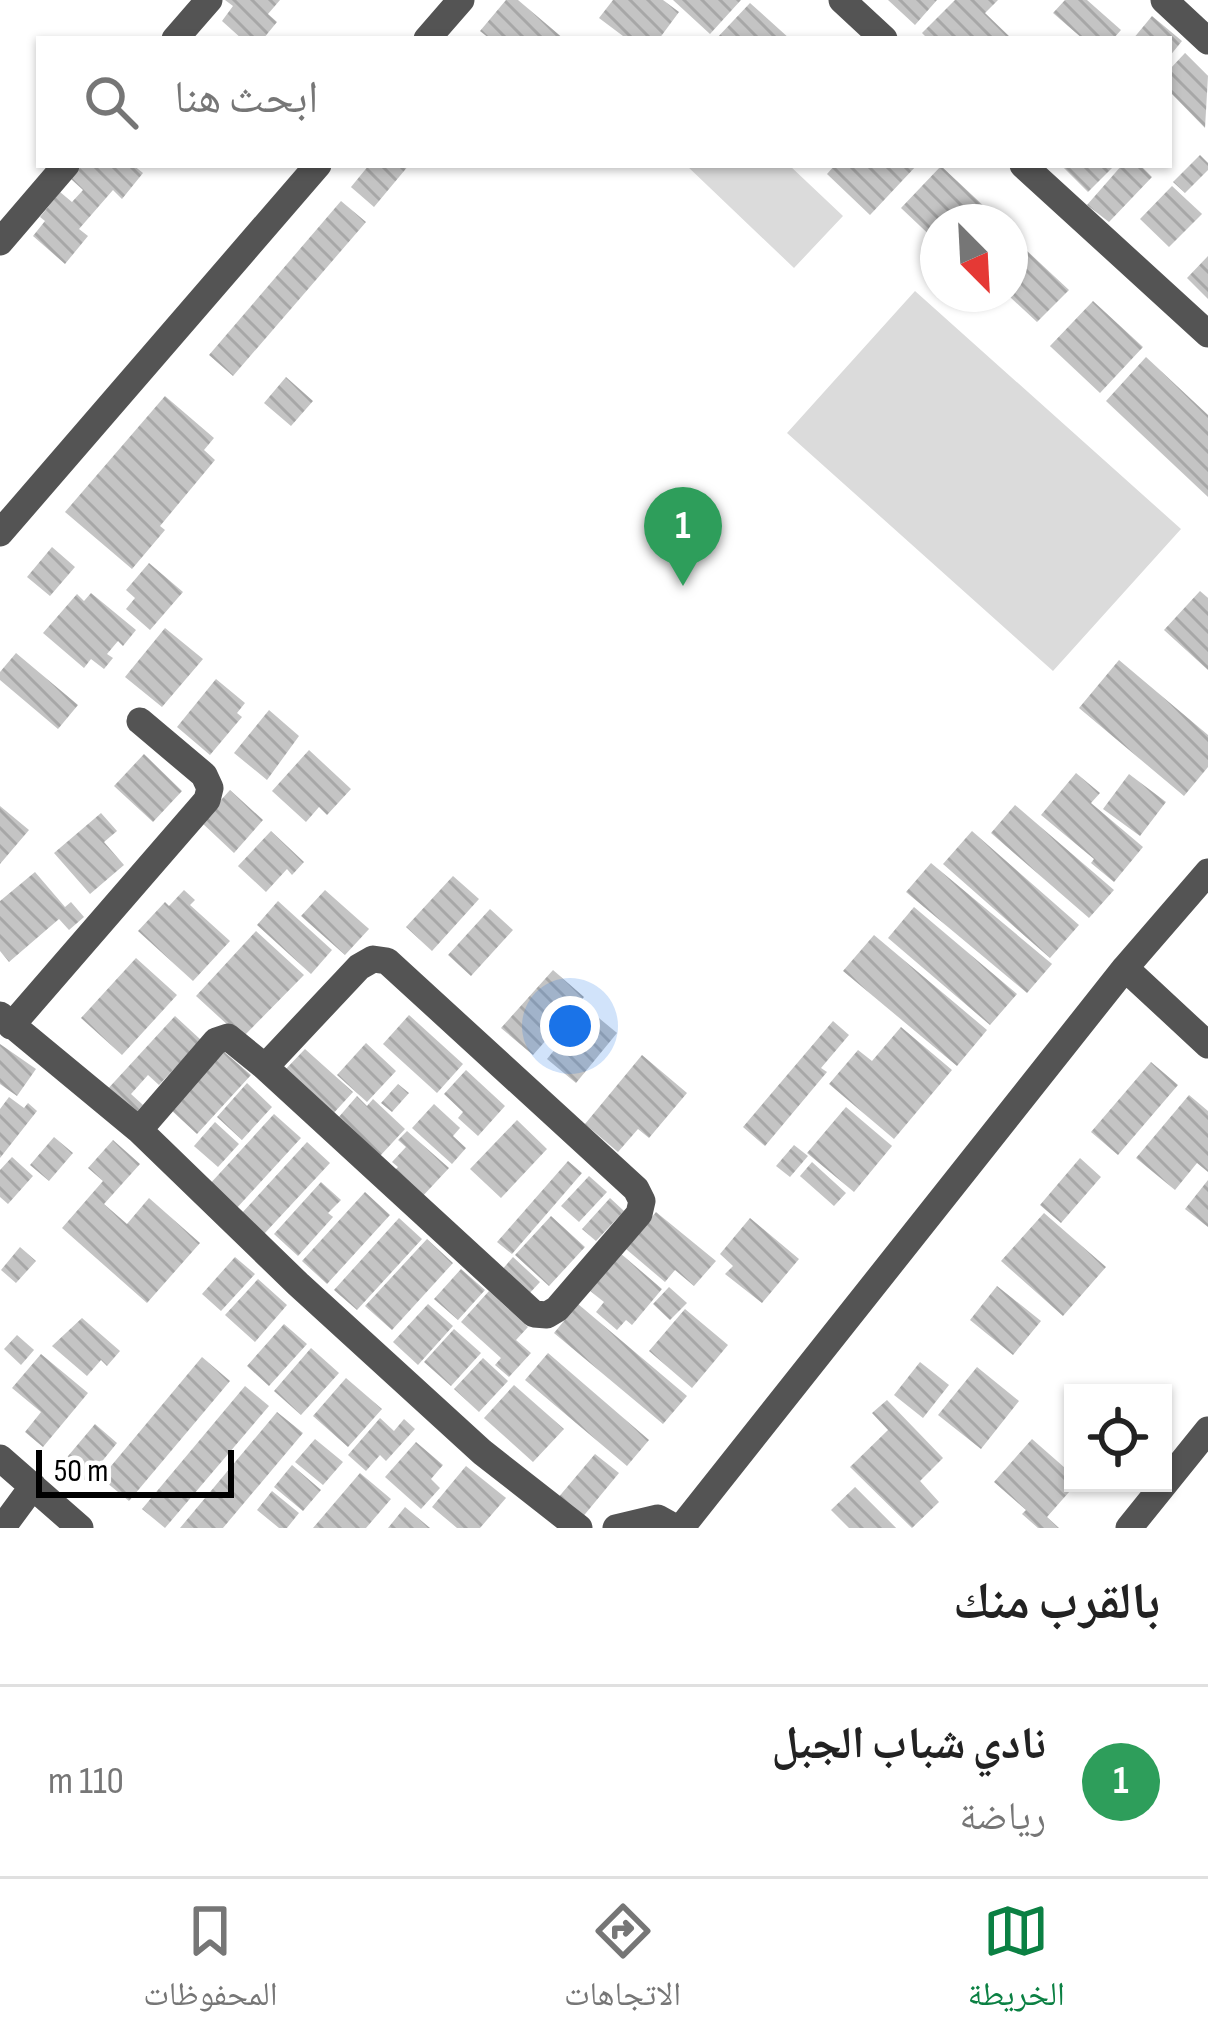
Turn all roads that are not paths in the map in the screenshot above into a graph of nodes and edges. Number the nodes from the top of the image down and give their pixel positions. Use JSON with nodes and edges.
{"nodes":[{"id":1,"x":209,"y":0,"type":"edge"},
{"id":2,"x":461,"y":0,"type":"edge"},
{"id":3,"x":842,"y":0,"type":"edge"},
{"id":4,"x":1164,"y":0,"type":"edge"},
{"id":5,"x":179,"y":36,"type":"edge"},
{"id":6,"x":430,"y":36,"type":"edge"},
{"id":7,"x":881,"y":36,"type":"edge"},
{"id":8,"x":1208,"y":40,"type":"edge"},
{"id":9,"x":63,"y":168,"type":"edge"},
{"id":10,"x":315,"y":168,"type":"edge"},
{"id":11,"x":1026,"y":168,"type":"edge"},
{"id":12,"x":0,"y":242,"type":"edge"},
{"id":13,"x":1208,"y":334,"type":"edge"},
{"id":14,"x":0,"y":533,"type":"edge"},
{"id":15,"x":140,"y":721,"type":"dead end"},
{"id":16,"x":1208,"y":872,"type":"edge"},
{"id":17,"x":1125,"y":968,"type":"junction"},
{"id":18,"x":6,"y":1020,"type":"edge"},
{"id":19,"x":1208,"y":1045,"type":"edge"},
{"id":20,"x":265,"y":1067,"type":"junction"},
{"id":21,"x":139,"y":1130,"type":"junction"},
{"id":22,"x":1208,"y":1430,"type":"edge"},
{"id":23,"x":0,"y":1458,"type":"edge"},
{"id":24,"x":33,"y":1486,"type":"junction"},
{"id":25,"x":2,"y":1528,"type":"edge"},
{"id":26,"x":80,"y":1528,"type":"edge"},
{"id":27,"x":579,"y":1528,"type":"edge"},
{"id":28,"x":616,"y":1528,"type":"edge"},
{"id":29,"x":678,"y":1528,"type":"edge"},
{"id":30,"x":1129,"y":1528,"type":"edge"}],
"edges":[{"from":1,"to":5,"type":"street"},
{"from":2,"to":6,"type":"street"},
{"from":3,"to":7,"type":"street"},
{"from":4,"to":8,"type":"street"},
{"from":9,"to":12,"type":"street"},
{"from":10,"to":14,"type":"street"},
{"from":11,"to":13,"type":"street"},
{"from":15,"to":18,"type":"street"},
{"from":16,"to":17,"type":"street"},
{"from":17,"to":19,"type":"street"},
{"from":17,"to":29,"type":"street"},
{"from":18,"to":21,"type":"street"},
{"from":20,"to":20,"type":"street"},
{"from":20,"to":21,"type":"street"},
{"from":21,"to":27,"type":"street"},
{"from":22,"to":30,"type":"street"},
{"from":23,"to":24,"type":"street"},
{"from":24,"to":25,"type":"street"},
{"from":24,"to":26,"type":"street"},
{"from":28,"to":29,"type":"street"}]}
